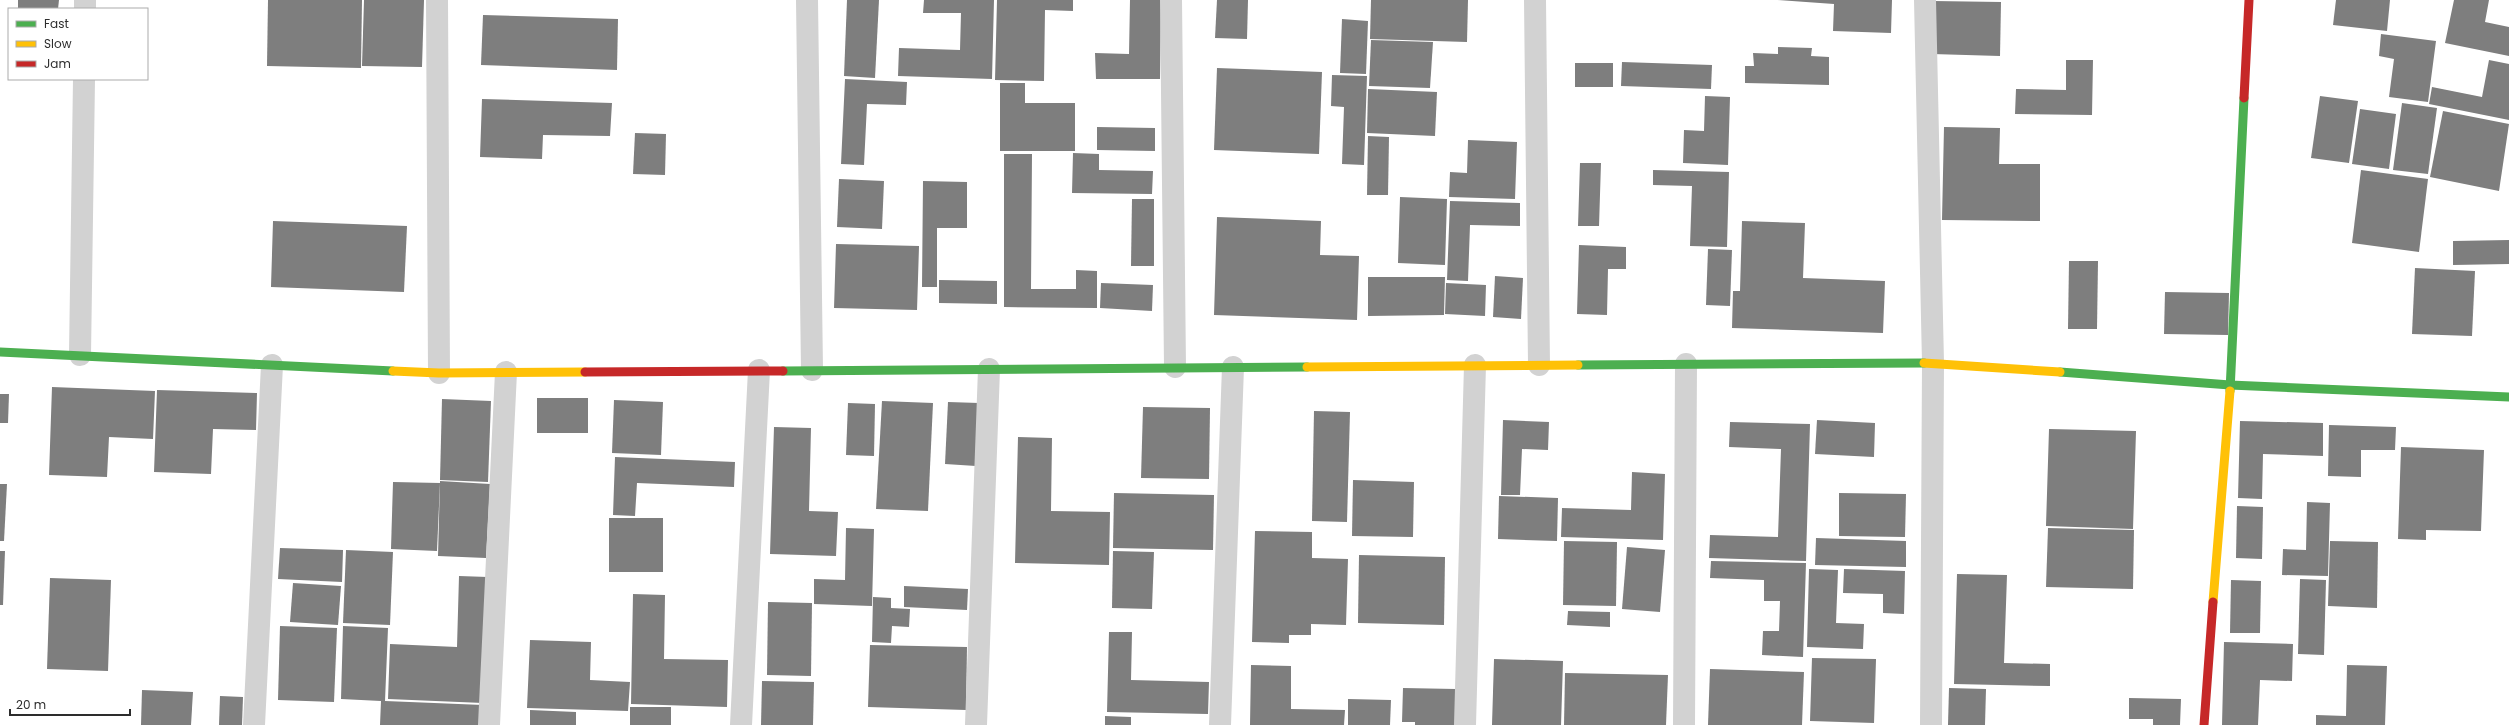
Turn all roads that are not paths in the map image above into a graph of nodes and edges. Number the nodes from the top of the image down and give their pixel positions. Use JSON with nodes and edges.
{"nodes":[{"id":1,"x":437,"y":0,"type":"edge"},
{"id":2,"x":807,"y":0,"type":"edge"},
{"id":3,"x":1171,"y":0,"type":"edge"},
{"id":4,"x":1535,"y":0,"type":"edge"},
{"id":5,"x":1925,"y":0,"type":"edge"},
{"id":6,"x":2249,"y":0,"type":"edge"},
{"id":7,"x":84,"y":80,"type":"edge"},
{"id":8,"x":0,"y":352,"type":"edge"},
{"id":9,"x":80,"y":355,"type":"junction"},
{"id":10,"x":1933,"y":363,"type":"junction"},
{"id":11,"x":1686,"y":364,"type":"junction"},
{"id":12,"x":272,"y":365,"type":"junction"},
{"id":13,"x":1475,"y":365,"type":"junction"},
{"id":14,"x":1539,"y":365,"type":"junction"},
{"id":15,"x":1175,"y":367,"type":"junction"},
{"id":16,"x":1233,"y":367,"type":"junction"},
{"id":17,"x":990,"y":369,"type":"junction"},
{"id":18,"x":759,"y":370,"type":"junction"},
{"id":19,"x":812,"y":370,"type":"junction"},
{"id":20,"x":506,"y":372,"type":"junction"},
{"id":21,"x":439,"y":373,"type":"junction"},
{"id":22,"x":2230,"y":385,"type":"junction"},
{"id":23,"x":2509,"y":397,"type":"edge"},
{"id":24,"x":254,"y":725,"type":"edge"},
{"id":25,"x":489,"y":725,"type":"edge"},
{"id":26,"x":741,"y":725,"type":"edge"},
{"id":27,"x":976,"y":725,"type":"edge"},
{"id":28,"x":1220,"y":725,"type":"edge"},
{"id":29,"x":1465,"y":725,"type":"edge"},
{"id":30,"x":1684,"y":725,"type":"edge"},
{"id":31,"x":1930,"y":725,"type":"edge"},
{"id":32,"x":2204,"y":725,"type":"edge"}],
"edges":[{"from":1,"to":21,"type":"street"},
{"from":2,"to":19,"type":"street"},
{"from":3,"to":15,"type":"street"},
{"from":4,"to":14,"type":"street"},
{"from":5,"to":10,"type":"street"},
{"from":6,"to":22,"type":"street"},
{"from":7,"to":9,"type":"street"},
{"from":8,"to":9,"type":"street"},
{"from":9,"to":12,"type":"street"},
{"from":10,"to":11,"type":"street"},
{"from":10,"to":22,"type":"street"},
{"from":10,"to":31,"type":"street"},
{"from":11,"to":14,"type":"street"},
{"from":11,"to":30,"type":"street"},
{"from":12,"to":21,"type":"street"},
{"from":12,"to":24,"type":"street"},
{"from":13,"to":14,"type":"street"},
{"from":13,"to":16,"type":"street"},
{"from":13,"to":29,"type":"street"},
{"from":15,"to":16,"type":"street"},
{"from":15,"to":17,"type":"street"},
{"from":16,"to":28,"type":"street"},
{"from":17,"to":19,"type":"street"},
{"from":17,"to":27,"type":"street"},
{"from":18,"to":19,"type":"street"},
{"from":18,"to":20,"type":"street"},
{"from":18,"to":26,"type":"street"},
{"from":20,"to":21,"type":"street"},
{"from":20,"to":25,"type":"street"},
{"from":22,"to":23,"type":"street"},
{"from":22,"to":32,"type":"street"}]}
